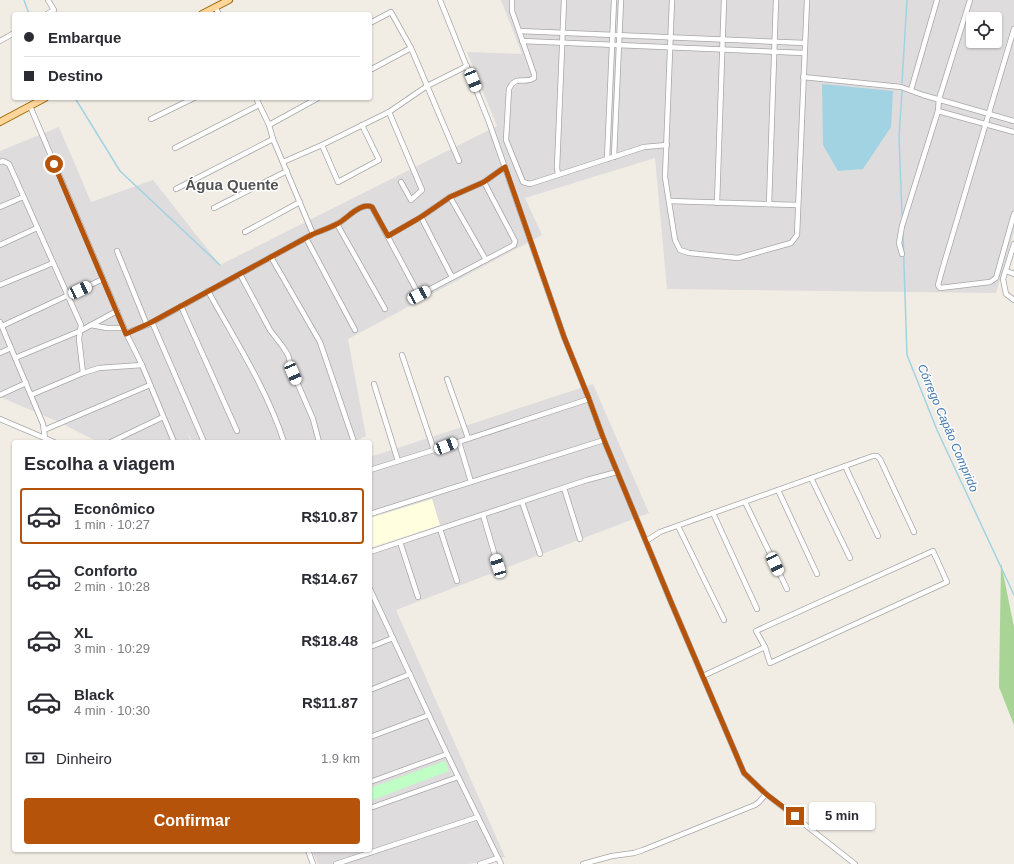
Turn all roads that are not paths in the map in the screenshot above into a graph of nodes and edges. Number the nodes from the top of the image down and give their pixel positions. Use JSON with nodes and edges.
{"nodes":[{"id":1,"x":48,"y":0,"type":"edge"},
{"id":2,"x":229,"y":0,"type":"edge"},
{"id":3,"x":440,"y":0,"type":"edge"},
{"id":4,"x":512,"y":0,"type":"edge"},
{"id":5,"x":564,"y":0,"type":"edge"},
{"id":6,"x":614,"y":0,"type":"edge"},
{"id":7,"x":621,"y":0,"type":"edge"},
{"id":8,"x":672,"y":0,"type":"edge"},
{"id":9,"x":724,"y":0,"type":"edge"},
{"id":10,"x":776,"y":0,"type":"edge"},
{"id":11,"x":807,"y":0,"type":"edge"},
{"id":12,"x":937,"y":0,"type":"edge"},
{"id":13,"x":970,"y":0,"type":"edge"},
{"id":14,"x":215,"y":7,"type":"junction"},
{"id":15,"x":50,"y":12,"type":"edge"},
{"id":16,"x":206,"y":12,"type":"edge"},
{"id":17,"x":218,"y":12,"type":"edge"},
{"id":18,"x":372,"y":22,"type":"edge"},
{"id":19,"x":1014,"y":29,"type":"edge"},
{"id":20,"x":519,"y":31,"type":"junction"},
{"id":21,"x":562,"y":33,"type":"junction"},
{"id":22,"x":12,"y":34,"type":"edge"},
{"id":23,"x":613,"y":35,"type":"junction"},
{"id":24,"x":619,"y":35,"type":"junction"},
{"id":25,"x":671,"y":37,"type":"junction"},
{"id":26,"x":722,"y":40,"type":"junction"},
{"id":27,"x":0,"y":41,"type":"edge"},
{"id":28,"x":522,"y":41,"type":"junction"},
{"id":29,"x":775,"y":42,"type":"junction"},
{"id":30,"x":562,"y":43,"type":"junction"},
{"id":31,"x":805,"y":43,"type":"junction"},
{"id":32,"x":612,"y":45,"type":"junction"},
{"id":33,"x":619,"y":45,"type":"junction"},
{"id":34,"x":671,"y":47,"type":"junction"},
{"id":35,"x":411,"y":48,"type":"junction"},
{"id":36,"x":722,"y":49,"type":"junction"},
{"id":37,"x":774,"y":52,"type":"junction"},
{"id":38,"x":804,"y":53,"type":"junction"},
{"id":39,"x":467,"y":66,"type":"junction"},
{"id":40,"x":372,"y":69,"type":"edge"},
{"id":41,"x":803,"y":77,"type":"junction"},
{"id":42,"x":427,"y":86,"type":"junction"},
{"id":43,"x":911,"y":90,"type":"junction"},
{"id":44,"x":939,"y":99,"type":"junction"},
{"id":45,"x":40,"y":100,"type":"edge"},
{"id":46,"x":190,"y":100,"type":"edge"},
{"id":47,"x":257,"y":100,"type":"edge"},
{"id":48,"x":314,"y":100,"type":"edge"},
{"id":49,"x":259,"y":105,"type":"junction"},
{"id":50,"x":30,"y":106,"type":"junction"},
{"id":51,"x":938,"y":111,"type":"junction"},
{"id":52,"x":389,"y":112,"type":"junction"},
{"id":53,"x":989,"y":114,"type":"junction"},
{"id":54,"x":151,"y":119,"type":"dead end"},
{"id":55,"x":0,"y":121,"type":"edge"},
{"id":56,"x":1014,"y":121,"type":"edge"},
{"id":57,"x":986,"y":123,"type":"junction"},
{"id":58,"x":269,"y":125,"type":"junction"},
{"id":59,"x":362,"y":125,"type":"junction"},
{"id":60,"x":1014,"y":132,"type":"edge"},
{"id":61,"x":273,"y":139,"type":"junction"},
{"id":62,"x":322,"y":146,"type":"junction"},
{"id":63,"x":667,"y":146,"type":"junction"},
{"id":64,"x":175,"y":148,"type":"dead end"},
{"id":65,"x":614,"y":157,"type":"junction"},
{"id":66,"x":607,"y":159,"type":"junction"},
{"id":67,"x":459,"y":161,"type":"dead end"},
{"id":68,"x":0,"y":162,"type":"edge"},
{"id":69,"x":283,"y":162,"type":"junction"},
{"id":70,"x":505,"y":167,"type":"junction"},
{"id":71,"x":287,"y":171,"type":"junction"},
{"id":72,"x":558,"y":174,"type":"junction"},
{"id":73,"x":401,"y":182,"type":"dead end"},
{"id":74,"x":484,"y":182,"type":"junction"},
{"id":75,"x":176,"y":189,"type":"dead end"},
{"id":76,"x":23,"y":197,"type":"junction"},
{"id":77,"x":450,"y":197,"type":"junction"},
{"id":78,"x":669,"y":201,"type":"junction"},
{"id":79,"x":300,"y":202,"type":"junction"},
{"id":80,"x":717,"y":203,"type":"junction"},
{"id":81,"x":769,"y":204,"type":"junction"},
{"id":82,"x":798,"y":205,"type":"junction"},
{"id":83,"x":0,"y":207,"type":"edge"},
{"id":84,"x":214,"y":208,"type":"dead end"},
{"id":85,"x":1014,"y":214,"type":"edge"},
{"id":86,"x":421,"y":217,"type":"junction"},
{"id":87,"x":337,"y":224,"type":"junction"},
{"id":88,"x":37,"y":228,"type":"junction"},
{"id":89,"x":244,"y":232,"type":"dead end"},
{"id":90,"x":313,"y":234,"type":"junction"},
{"id":91,"x":388,"y":236,"type":"junction"},
{"id":92,"x":306,"y":238,"type":"junction"},
{"id":93,"x":1014,"y":244,"type":"edge"},
{"id":94,"x":0,"y":245,"type":"edge"},
{"id":95,"x":117,"y":252,"type":"dead end"},
{"id":96,"x":902,"y":254,"type":"dead end"},
{"id":97,"x":271,"y":257,"type":"junction"},
{"id":98,"x":486,"y":260,"type":"junction"},
{"id":99,"x":53,"y":263,"type":"junction"},
{"id":100,"x":1006,"y":271,"type":"junction"},
{"id":101,"x":240,"y":274,"type":"junction"},
{"id":102,"x":1014,"y":274,"type":"edge"},
{"id":103,"x":452,"y":277,"type":"junction"},
{"id":104,"x":104,"y":279,"type":"junction"},
{"id":105,"x":0,"y":285,"type":"edge"},
{"id":106,"x":208,"y":291,"type":"junction"},
{"id":107,"x":68,"y":296,"type":"junction"},
{"id":108,"x":1014,"y":300,"type":"edge"},
{"id":109,"x":181,"y":306,"type":"junction"},
{"id":110,"x":385,"y":309,"type":"dead end"},
{"id":111,"x":117,"y":311,"type":"junction"},
{"id":112,"x":152,"y":322,"type":"junction"},
{"id":113,"x":1,"y":324,"type":"edge"},
{"id":114,"x":147,"y":324,"type":"junction"},
{"id":115,"x":91,"y":325,"type":"junction"},
{"id":116,"x":124,"y":328,"type":"junction"},
{"id":117,"x":355,"y":330,"type":"dead end"},
{"id":118,"x":80,"y":331,"type":"junction"},
{"id":119,"x":126,"y":334,"type":"junction"},
{"id":120,"x":11,"y":348,"type":"junction"},
{"id":121,"x":0,"y":353,"type":"edge"},
{"id":122,"x":402,"y":355,"type":"dead end"},
{"id":123,"x":15,"y":358,"type":"junction"},
{"id":124,"x":142,"y":365,"type":"junction"},
{"id":125,"x":83,"y":373,"type":"junction"},
{"id":126,"x":447,"y":379,"type":"dead end"},
{"id":127,"x":26,"y":383,"type":"junction"},
{"id":128,"x":374,"y":384,"type":"dead end"},
{"id":129,"x":150,"y":385,"type":"junction"},
{"id":130,"x":0,"y":395,"type":"edge"},
{"id":131,"x":31,"y":395,"type":"junction"},
{"id":132,"x":589,"y":399,"type":"junction"},
{"id":133,"x":163,"y":417,"type":"junction"},
{"id":134,"x":0,"y":419,"type":"edge"},
{"id":135,"x":44,"y":430,"type":"junction"},
{"id":136,"x":237,"y":431,"type":"dead end"},
{"id":137,"x":45,"y":438,"type":"junction"},
{"id":138,"x":468,"y":438,"type":"junction"},
{"id":139,"x":50,"y":440,"type":"edge"},
{"id":140,"x":115,"y":440,"type":"edge"},
{"id":141,"x":173,"y":440,"type":"edge"},
{"id":142,"x":203,"y":440,"type":"edge"},
{"id":143,"x":283,"y":440,"type":"edge"},
{"id":144,"x":318,"y":440,"type":"edge"},
{"id":145,"x":353,"y":440,"type":"edge"},
{"id":146,"x":604,"y":440,"type":"junction"},
{"id":147,"x":458,"y":442,"type":"junction"},
{"id":148,"x":434,"y":450,"type":"junction"},
{"id":149,"x":398,"y":461,"type":"junction"},
{"id":150,"x":845,"y":466,"type":"junction"},
{"id":151,"x":372,"y":469,"type":"edge"},
{"id":152,"x":617,"y":472,"type":"junction"},
{"id":153,"x":812,"y":478,"type":"junction"},
{"id":154,"x":471,"y":482,"type":"junction"},
{"id":155,"x":564,"y":488,"type":"junction"},
{"id":156,"x":778,"y":490,"type":"junction"},
{"id":157,"x":522,"y":502,"type":"junction"},
{"id":158,"x":745,"y":502,"type":"junction"},
{"id":159,"x":372,"y":513,"type":"edge"},
{"id":160,"x":713,"y":513,"type":"junction"},
{"id":161,"x":483,"y":515,"type":"junction"},
{"id":162,"x":678,"y":526,"type":"junction"},
{"id":163,"x":440,"y":529,"type":"junction"},
{"id":164,"x":914,"y":532,"type":"dead end"},
{"id":165,"x":878,"y":536,"type":"dead end"},
{"id":166,"x":580,"y":539,"type":"dead end"},
{"id":167,"x":646,"y":541,"type":"junction"},
{"id":168,"x":400,"y":542,"type":"junction"},
{"id":169,"x":372,"y":551,"type":"edge"},
{"id":170,"x":540,"y":554,"type":"dead end"},
{"id":171,"x":850,"y":558,"type":"dead end"},
{"id":172,"x":498,"y":566,"type":"dead end"},
{"id":173,"x":817,"y":574,"type":"dead end"},
{"id":174,"x":457,"y":581,"type":"dead end"},
{"id":175,"x":787,"y":589,"type":"dead end"},
{"id":176,"x":418,"y":597,"type":"dead end"},
{"id":177,"x":372,"y":600,"type":"edge"},
{"id":178,"x":757,"y":609,"type":"dead end"},
{"id":179,"x":724,"y":620,"type":"dead end"},
{"id":180,"x":393,"y":638,"type":"junction"},
{"id":181,"x":372,"y":646,"type":"edge"},
{"id":182,"x":765,"y":647,"type":"junction"},
{"id":183,"x":410,"y":674,"type":"junction"},
{"id":184,"x":703,"y":676,"type":"junction"},
{"id":185,"x":372,"y":689,"type":"edge"},
{"id":186,"x":429,"y":715,"type":"junction"},
{"id":187,"x":372,"y":735,"type":"edge"},
{"id":188,"x":447,"y":754,"type":"junction"},
{"id":189,"x":458,"y":777,"type":"junction"},
{"id":190,"x":372,"y":781,"type":"edge"},
{"id":191,"x":766,"y":794,"type":"junction"},
{"id":192,"x":372,"y":807,"type":"edge"},
{"id":193,"x":478,"y":818,"type":"junction"},
{"id":194,"x":309,"y":852,"type":"edge"},
{"id":195,"x":498,"y":858,"type":"junction"},
{"id":196,"x":313,"y":864,"type":"edge"},
{"id":197,"x":336,"y":864,"type":"edge"},
{"id":198,"x":480,"y":864,"type":"edge"},
{"id":199,"x":501,"y":864,"type":"edge"},
{"id":200,"x":583,"y":864,"type":"edge"},
{"id":201,"x":855,"y":864,"type":"edge"}],
"edges":[{"from":1,"to":15,"type":"street"},
{"from":2,"to":14,"type":"main road"},
{"from":3,"to":39,"type":"street"},
{"from":4,"to":20,"type":"street"},
{"from":5,"to":21,"type":"street"},
{"from":6,"to":23,"type":"street"},
{"from":7,"to":24,"type":"street"},
{"from":8,"to":25,"type":"street"},
{"from":9,"to":26,"type":"street"},
{"from":10,"to":29,"type":"street"},
{"from":11,"to":31,"type":"street"},
{"from":12,"to":43,"type":"street"},
{"from":13,"to":44,"type":"street"},
{"from":14,"to":16,"type":"main road"},
{"from":14,"to":17,"type":"street"},
{"from":18,"to":35,"type":"street"},
{"from":19,"to":53,"type":"street"},
{"from":20,"to":21,"type":"street"},
{"from":20,"to":28,"type":"street"},
{"from":21,"to":23,"type":"street"},
{"from":21,"to":30,"type":"street"},
{"from":22,"to":27,"type":"street"},
{"from":23,"to":24,"type":"street"},
{"from":23,"to":32,"type":"street"},
{"from":24,"to":25,"type":"street"},
{"from":24,"to":33,"type":"street"},
{"from":25,"to":26,"type":"street"},
{"from":25,"to":34,"type":"street"},
{"from":26,"to":29,"type":"street"},
{"from":26,"to":36,"type":"street"},
{"from":28,"to":30,"type":"street"},
{"from":28,"to":72,"type":"street"},
{"from":29,"to":31,"type":"street"},
{"from":29,"to":37,"type":"street"},
{"from":30,"to":32,"type":"street"},
{"from":30,"to":72,"type":"street"},
{"from":31,"to":38,"type":"street"},
{"from":32,"to":33,"type":"street"},
{"from":32,"to":66,"type":"street"},
{"from":33,"to":34,"type":"street"},
{"from":33,"to":65,"type":"street"},
{"from":34,"to":36,"type":"street"},
{"from":34,"to":63,"type":"street"},
{"from":35,"to":40,"type":"street"},
{"from":35,"to":42,"type":"street"},
{"from":36,"to":37,"type":"street"},
{"from":36,"to":80,"type":"street"},
{"from":37,"to":38,"type":"street"},
{"from":37,"to":81,"type":"street"},
{"from":38,"to":41,"type":"street"},
{"from":39,"to":42,"type":"street"},
{"from":39,"to":70,"type":"street"},
{"from":41,"to":43,"type":"street"},
{"from":41,"to":82,"type":"street"},
{"from":42,"to":52,"type":"street"},
{"from":42,"to":67,"type":"street"},
{"from":43,"to":44,"type":"street"},
{"from":44,"to":51,"type":"street"},
{"from":44,"to":53,"type":"street"},
{"from":45,"to":50,"type":"main road"},
{"from":46,"to":54,"type":"street"},
{"from":47,"to":49,"type":"street"},
{"from":48,"to":58,"type":"street"},
{"from":49,"to":58,"type":"street"},
{"from":49,"to":64,"type":"street"},
{"from":50,"to":55,"type":"main road"},
{"from":50,"to":104,"type":"street"},
{"from":51,"to":57,"type":"street"},
{"from":51,"to":96,"type":"street"},
{"from":52,"to":59,"type":"street"},
{"from":52,"to":73,"type":"street"},
{"from":53,"to":56,"type":"street"},
{"from":53,"to":57,"type":"street"},
{"from":57,"to":60,"type":"street"},
{"from":57,"to":85,"type":"street"},
{"from":58,"to":61,"type":"street"},
{"from":59,"to":62,"type":"street"},
{"from":59,"to":62,"type":"street"},
{"from":61,"to":69,"type":"street"},
{"from":61,"to":75,"type":"street"},
{"from":62,"to":69,"type":"street"},
{"from":63,"to":65,"type":"street"},
{"from":63,"to":78,"type":"street"},
{"from":65,"to":66,"type":"street"},
{"from":66,"to":72,"type":"street"},
{"from":68,"to":76,"type":"street"},
{"from":69,"to":71,"type":"street"},
{"from":70,"to":74,"type":"street"},
{"from":70,"to":132,"type":"street"},
{"from":71,"to":79,"type":"street"},
{"from":71,"to":84,"type":"street"},
{"from":74,"to":77,"type":"street"},
{"from":74,"to":98,"type":"street"},
{"from":76,"to":83,"type":"street"},
{"from":76,"to":88,"type":"street"},
{"from":77,"to":86,"type":"street"},
{"from":77,"to":98,"type":"street"},
{"from":78,"to":80,"type":"street"},
{"from":78,"to":82,"type":"street"},
{"from":79,"to":89,"type":"street"},
{"from":79,"to":90,"type":"street"},
{"from":80,"to":81,"type":"street"},
{"from":81,"to":82,"type":"street"},
{"from":86,"to":91,"type":"street"},
{"from":86,"to":103,"type":"street"},
{"from":87,"to":90,"type":"street"},
{"from":87,"to":91,"type":"street"},
{"from":87,"to":110,"type":"street"},
{"from":88,"to":94,"type":"street"},
{"from":88,"to":99,"type":"street"},
{"from":90,"to":92,"type":"street"},
{"from":91,"to":103,"type":"street"},
{"from":92,"to":97,"type":"street"},
{"from":92,"to":117,"type":"street"},
{"from":93,"to":100,"type":"street"},
{"from":95,"to":114,"type":"street"},
{"from":97,"to":101,"type":"street"},
{"from":97,"to":145,"type":"street"},
{"from":98,"to":103,"type":"street"},
{"from":99,"to":105,"type":"street"},
{"from":99,"to":107,"type":"street"},
{"from":100,"to":102,"type":"street"},
{"from":100,"to":108,"type":"street"},
{"from":101,"to":106,"type":"street"},
{"from":101,"to":144,"type":"street"},
{"from":104,"to":107,"type":"street"},
{"from":104,"to":111,"type":"street"},
{"from":106,"to":109,"type":"street"},
{"from":106,"to":143,"type":"street"},
{"from":107,"to":113,"type":"street"},
{"from":107,"to":118,"type":"street"},
{"from":109,"to":112,"type":"street"},
{"from":109,"to":136,"type":"street"},
{"from":111,"to":115,"type":"street"},
{"from":111,"to":116,"type":"street"},
{"from":112,"to":114,"type":"street"},
{"from":112,"to":142,"type":"street"},
{"from":113,"to":120,"type":"street"},
{"from":114,"to":119,"type":"street"},
{"from":115,"to":116,"type":"street"},
{"from":115,"to":118,"type":"street"},
{"from":116,"to":119,"type":"street"},
{"from":118,"to":123,"type":"street"},
{"from":118,"to":125,"type":"street"},
{"from":119,"to":124,"type":"street"},
{"from":120,"to":121,"type":"street"},
{"from":120,"to":123,"type":"street"},
{"from":122,"to":148,"type":"street"},
{"from":123,"to":127,"type":"street"},
{"from":124,"to":125,"type":"street"},
{"from":124,"to":129,"type":"street"},
{"from":125,"to":131,"type":"street"},
{"from":126,"to":138,"type":"street"},
{"from":127,"to":130,"type":"street"},
{"from":127,"to":131,"type":"street"},
{"from":128,"to":149,"type":"street"},
{"from":129,"to":133,"type":"street"},
{"from":129,"to":135,"type":"street"},
{"from":131,"to":135,"type":"street"},
{"from":132,"to":138,"type":"street"},
{"from":132,"to":146,"type":"street"},
{"from":133,"to":140,"type":"street"},
{"from":133,"to":141,"type":"street"},
{"from":134,"to":137,"type":"street"},
{"from":135,"to":137,"type":"street"},
{"from":137,"to":139,"type":"street"},
{"from":138,"to":147,"type":"street"},
{"from":146,"to":152,"type":"street"},
{"from":146,"to":154,"type":"street"},
{"from":147,"to":148,"type":"street"},
{"from":147,"to":154,"type":"street"},
{"from":148,"to":149,"type":"street"},
{"from":149,"to":151,"type":"street"},
{"from":150,"to":153,"type":"street"},
{"from":150,"to":164,"type":"street"},
{"from":150,"to":165,"type":"street"},
{"from":152,"to":155,"type":"street"},
{"from":152,"to":167,"type":"street"},
{"from":153,"to":156,"type":"street"},
{"from":153,"to":171,"type":"street"},
{"from":154,"to":159,"type":"street"},
{"from":155,"to":157,"type":"street"},
{"from":155,"to":166,"type":"street"},
{"from":156,"to":158,"type":"street"},
{"from":156,"to":173,"type":"street"},
{"from":157,"to":161,"type":"street"},
{"from":157,"to":170,"type":"street"},
{"from":158,"to":160,"type":"street"},
{"from":158,"to":175,"type":"street"},
{"from":160,"to":162,"type":"street"},
{"from":160,"to":178,"type":"street"},
{"from":161,"to":163,"type":"street"},
{"from":161,"to":172,"type":"street"},
{"from":162,"to":167,"type":"street"},
{"from":162,"to":179,"type":"street"},
{"from":163,"to":168,"type":"street"},
{"from":163,"to":174,"type":"street"},
{"from":167,"to":184,"type":"street"},
{"from":168,"to":169,"type":"street"},
{"from":168,"to":176,"type":"street"},
{"from":177,"to":180,"type":"street"},
{"from":180,"to":181,"type":"street"},
{"from":180,"to":183,"type":"street"},
{"from":182,"to":182,"type":"street"},
{"from":182,"to":184,"type":"street"},
{"from":183,"to":185,"type":"street"},
{"from":183,"to":186,"type":"street"},
{"from":184,"to":191,"type":"street"},
{"from":186,"to":187,"type":"street"},
{"from":186,"to":188,"type":"street"},
{"from":188,"to":189,"type":"street"},
{"from":188,"to":190,"type":"street"},
{"from":189,"to":192,"type":"street"},
{"from":189,"to":193,"type":"street"},
{"from":191,"to":200,"type":"street"},
{"from":191,"to":201,"type":"street"},
{"from":193,"to":195,"type":"street"},
{"from":193,"to":197,"type":"street"},
{"from":194,"to":196,"type":"street"},
{"from":195,"to":198,"type":"street"},
{"from":195,"to":199,"type":"street"}]}
